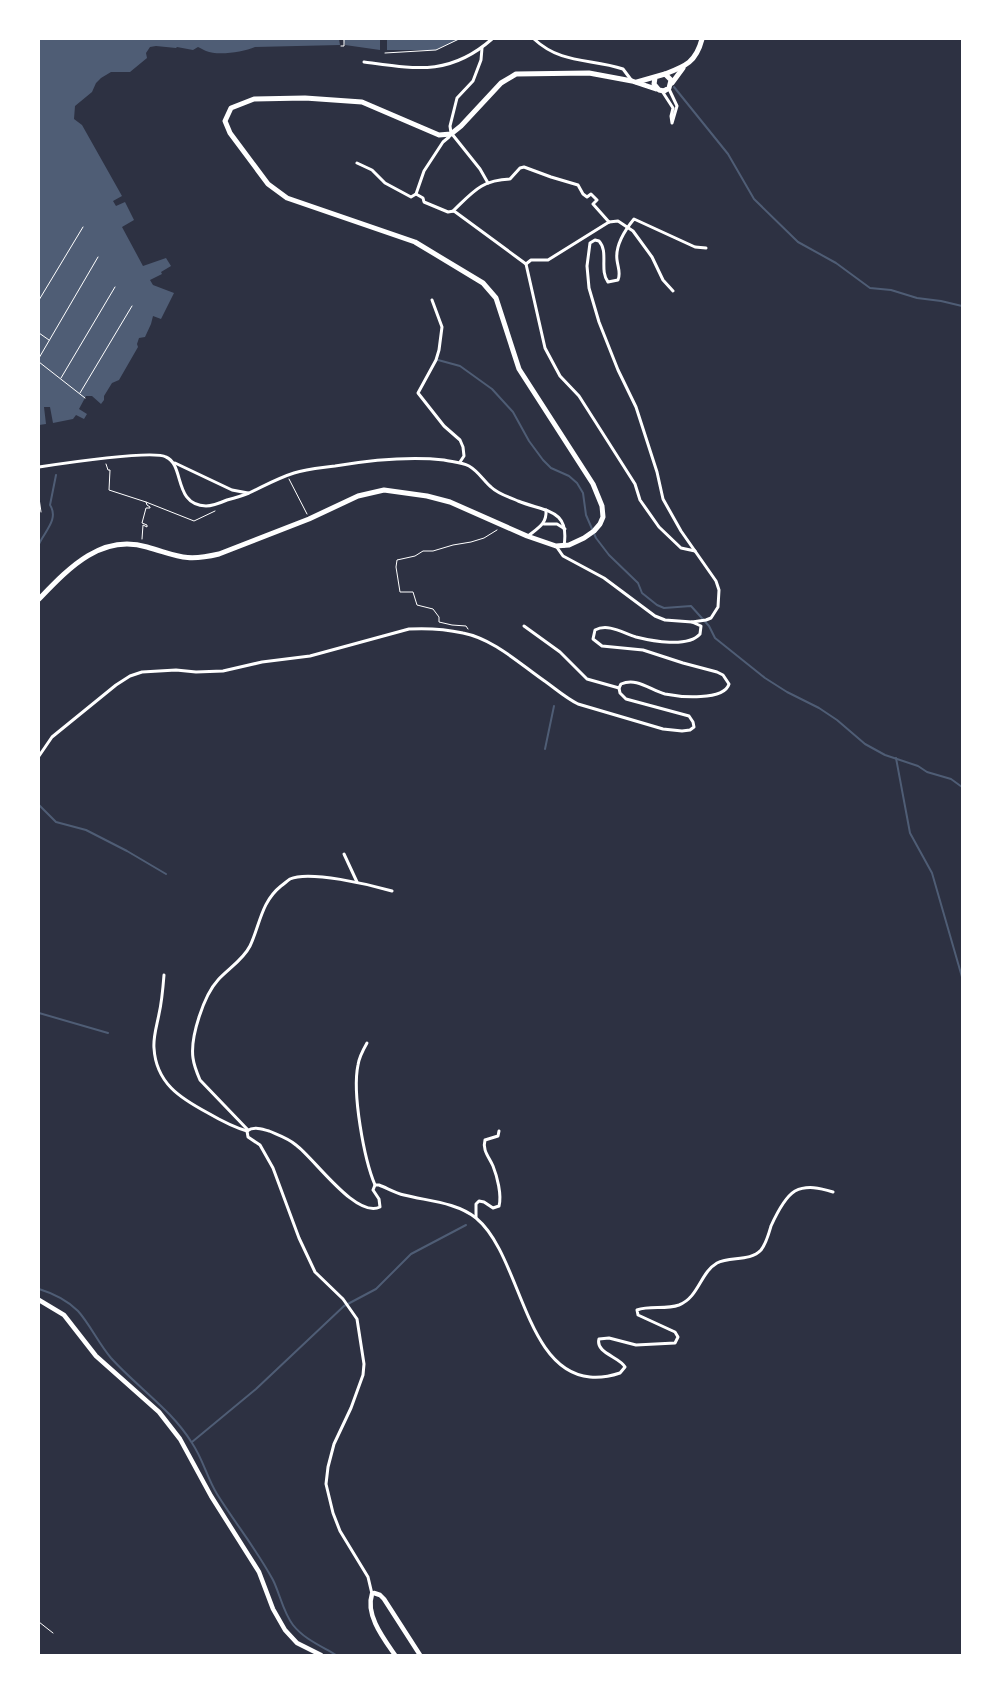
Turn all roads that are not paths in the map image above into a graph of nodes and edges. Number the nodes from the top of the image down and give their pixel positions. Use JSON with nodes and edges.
{"nodes":[{"id":1,"x":492,"y":39,"type":"edge"},
{"id":2,"x":534,"y":39,"type":"edge"},
{"id":3,"x":702,"y":39,"type":"edge"},
{"id":4,"x":482,"y":48,"type":"junction"},
{"id":5,"x":364,"y":62,"type":"dead end"},
{"id":6,"x":683,"y":67,"type":"junction"},
{"id":7,"x":665,"y":74,"type":"junction"},
{"id":8,"x":655,"y":78,"type":"junction"},
{"id":9,"x":634,"y":82,"type":"junction"},
{"id":10,"x":672,"y":83,"type":"junction"},
{"id":11,"x":656,"y":89,"type":"junction"},
{"id":12,"x":669,"y":89,"type":"junction"},
{"id":13,"x":662,"y":91,"type":"junction"},
{"id":14,"x":451,"y":134,"type":"junction"},
{"id":15,"x":357,"y":164,"type":"dead end"},
{"id":16,"x":488,"y":184,"type":"junction"},
{"id":17,"x":416,"y":194,"type":"junction"},
{"id":18,"x":453,"y":211,"type":"junction"},
{"id":19,"x":609,"y":222,"type":"junction"},
{"id":20,"x":628,"y":227,"type":"junction"},
{"id":21,"x":706,"y":248,"type":"dead end"},
{"id":22,"x":526,"y":264,"type":"junction"},
{"id":23,"x":672,"y":291,"type":"dead end"},
{"id":24,"x":432,"y":300,"type":"dead end"},
{"id":25,"x":460,"y":462,"type":"junction"},
{"id":26,"x":174,"y":463,"type":"junction"},
{"id":27,"x":39,"y":467,"type":"edge"},
{"id":28,"x":248,"y":493,"type":"junction"},
{"id":29,"x":546,"y":510,"type":"junction"},
{"id":30,"x":544,"y":524,"type":"junction"},
{"id":31,"x":565,"y":529,"type":"junction"},
{"id":32,"x":527,"y":536,"type":"junction"},
{"id":33,"x":556,"y":546,"type":"junction"},
{"id":34,"x":564,"y":546,"type":"junction"},
{"id":35,"x":695,"y":551,"type":"junction"},
{"id":36,"x":39,"y":599,"type":"edge"},
{"id":37,"x":692,"y":622,"type":"junction"},
{"id":38,"x":524,"y":626,"type":"dead end"},
{"id":39,"x":619,"y":688,"type":"junction"},
{"id":40,"x":39,"y":756,"type":"edge"},
{"id":41,"x":344,"y":854,"type":"dead end"},
{"id":42,"x":357,"y":883,"type":"junction"},
{"id":43,"x":392,"y":891,"type":"dead end"},
{"id":44,"x":164,"y":975,"type":"dead end"},
{"id":45,"x":366,"y":1044,"type":"dead end"},
{"id":46,"x":247,"y":1131,"type":"junction"},
{"id":47,"x":499,"y":1131,"type":"dead end"},
{"id":48,"x":375,"y":1185,"type":"junction"},
{"id":49,"x":833,"y":1192,"type":"dead end"},
{"id":50,"x":476,"y":1218,"type":"junction"},
{"id":51,"x":39,"y":1300,"type":"edge"},
{"id":52,"x":372,"y":1594,"type":"junction"},
{"id":53,"x":321,"y":1655,"type":"edge"},
{"id":54,"x":396,"y":1655,"type":"edge"},
{"id":55,"x":420,"y":1655,"type":"edge"}],
"edges":[{"from":1,"to":4,"type":"street"},
{"from":2,"to":9,"type":"street"},
{"from":3,"to":6,"type":"main road"},
{"from":4,"to":5,"type":"street"},
{"from":4,"to":14,"type":"street"},
{"from":6,"to":7,"type":"main road"},
{"from":6,"to":10,"type":"main road"},
{"from":7,"to":8,"type":"main road"},
{"from":7,"to":10,"type":"main road"},
{"from":8,"to":9,"type":"main road"},
{"from":8,"to":11,"type":"main road"},
{"from":9,"to":11,"type":"main road"},
{"from":9,"to":14,"type":"main road"},
{"from":10,"to":12,"type":"main road"},
{"from":11,"to":13,"type":"main road"},
{"from":12,"to":13,"type":"main road"},
{"from":12,"to":13,"type":"street"},
{"from":14,"to":16,"type":"street"},
{"from":14,"to":17,"type":"street"},
{"from":14,"to":34,"type":"main road"},
{"from":15,"to":17,"type":"street"},
{"from":16,"to":18,"type":"street"},
{"from":16,"to":19,"type":"street"},
{"from":17,"to":18,"type":"street"},
{"from":18,"to":22,"type":"street"},
{"from":19,"to":20,"type":"street"},
{"from":19,"to":22,"type":"street"},
{"from":20,"to":21,"type":"street"},
{"from":20,"to":23,"type":"street"},
{"from":20,"to":35,"type":"street"},
{"from":22,"to":35,"type":"street"},
{"from":24,"to":25,"type":"street"},
{"from":25,"to":28,"type":"street"},
{"from":25,"to":29,"type":"street"},
{"from":26,"to":27,"type":"street"},
{"from":26,"to":28,"type":"street"},
{"from":26,"to":28,"type":"street"},
{"from":29,"to":30,"type":"street"},
{"from":29,"to":31,"type":"street"},
{"from":30,"to":31,"type":"street"},
{"from":30,"to":32,"type":"street"},
{"from":31,"to":34,"type":"street"},
{"from":32,"to":33,"type":"main road"},
{"from":32,"to":36,"type":"main road"},
{"from":33,"to":34,"type":"main road"},
{"from":33,"to":37,"type":"street"},
{"from":35,"to":37,"type":"street"},
{"from":37,"to":39,"type":"street"},
{"from":38,"to":39,"type":"street"},
{"from":39,"to":40,"type":"street"},
{"from":41,"to":42,"type":"street"},
{"from":42,"to":43,"type":"street"},
{"from":42,"to":46,"type":"street"},
{"from":44,"to":46,"type":"street"},
{"from":45,"to":48,"type":"street"},
{"from":46,"to":48,"type":"street"},
{"from":46,"to":52,"type":"street"},
{"from":47,"to":50,"type":"street"},
{"from":48,"to":50,"type":"street"},
{"from":49,"to":50,"type":"street"},
{"from":51,"to":53,"type":"street"},
{"from":52,"to":54,"type":"street"},
{"from":52,"to":55,"type":"street"}]}
